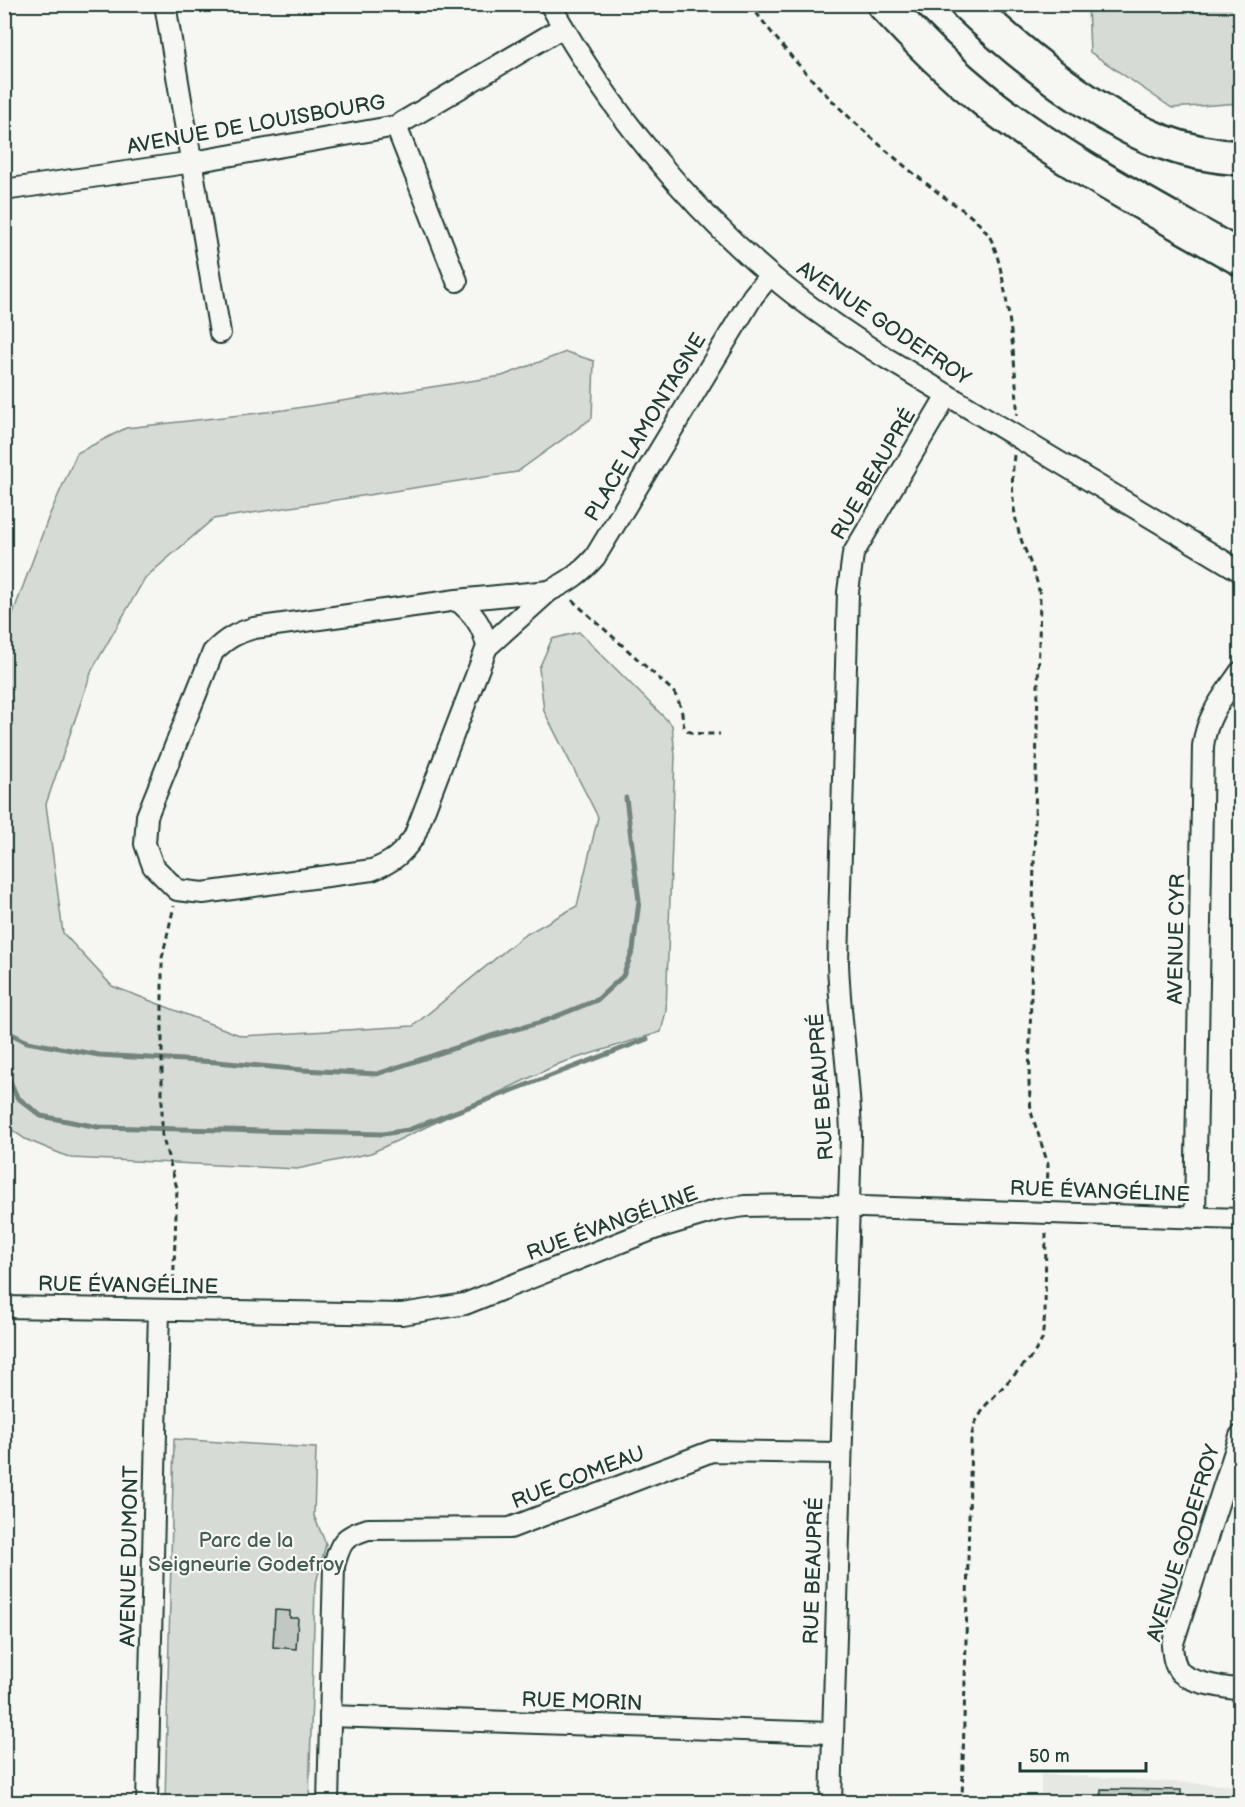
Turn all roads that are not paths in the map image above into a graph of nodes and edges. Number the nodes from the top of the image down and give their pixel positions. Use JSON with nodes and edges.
{"nodes":[{"id":1,"x":165,"y":4,"type":"edge"},
{"id":2,"x":550,"y":4,"type":"edge"},
{"id":3,"x":884,"y":4,"type":"edge"},
{"id":4,"x":967,"y":4,"type":"edge"},
{"id":5,"x":563,"y":27,"type":"junction"},
{"id":6,"x":396,"y":126,"type":"junction"},
{"id":7,"x":1240,"y":158,"type":"edge"},
{"id":8,"x":193,"y":162,"type":"junction"},
{"id":9,"x":4,"y":190,"type":"edge"},
{"id":10,"x":1240,"y":258,"type":"edge"},
{"id":11,"x":770,"y":274,"type":"junction"},
{"id":12,"x":457,"y":281,"type":"dead end"},
{"id":13,"x":220,"y":333,"type":"dead end"},
{"id":14,"x":946,"y":395,"type":"junction"},
{"id":15,"x":1240,"y":572,"type":"edge"},
{"id":16,"x":549,"y":591,"type":"junction"},
{"id":17,"x":457,"y":600,"type":"junction"},
{"id":18,"x":487,"y":647,"type":"junction"},
{"id":19,"x":1240,"y":672,"type":"edge"},
{"id":20,"x":849,"y":1208,"type":"junction"},
{"id":21,"x":1195,"y":1218,"type":"junction"},
{"id":22,"x":1240,"y":1219,"type":"edge"},
{"id":23,"x":4,"y":1307,"type":"edge"},
{"id":24,"x":166,"y":1310,"type":"junction"},
{"id":25,"x":1240,"y":1436,"type":"edge"},
{"id":26,"x":840,"y":1453,"type":"junction"},
{"id":27,"x":1240,"y":1690,"type":"edge"},
{"id":28,"x":330,"y":1716,"type":"junction"},
{"id":29,"x":832,"y":1733,"type":"junction"},
{"id":30,"x":147,"y":1803,"type":"edge"},
{"id":31,"x":328,"y":1803,"type":"edge"},
{"id":32,"x":831,"y":1803,"type":"edge"}],
"edges":[{"from":1,"to":8,"type":"street"},
{"from":2,"to":5,"type":"street","name":"AVENUE GODEFROY"},
{"from":3,"to":10,"type":"highway"},
{"from":4,"to":7,"type":"highway"},
{"from":5,"to":6,"type":"street","name":"AVENUE DE LOUISBOURG"},
{"from":5,"to":11,"type":"street","name":"AVENUE GODEFROY"},
{"from":6,"to":8,"type":"street","name":"AVENUE DE LOUISBOURG"},
{"from":6,"to":12,"type":"street"},
{"from":8,"to":9,"type":"street","name":"AVENUE DE LOUISBOURG"},
{"from":8,"to":13,"type":"street"},
{"from":11,"to":14,"type":"street","name":"AVENUE GODEFROY"},
{"from":11,"to":16,"type":"street","name":"PLACE LAMONTAGNE"},
{"from":14,"to":15,"type":"street","name":"AVENUE GODEFROY"},
{"from":14,"to":20,"type":"street","name":"RUE BEAUPRÉ"},
{"from":16,"to":17,"type":"street","name":"PLACE LAMONTAGNE"},
{"from":16,"to":18,"type":"street","name":"PLACE LAMONTAGNE"},
{"from":17,"to":18,"type":"street"},
{"from":17,"to":18,"type":"street","name":"PLACE LAMONTAGNE"},
{"from":19,"to":21,"type":"street","name":"AVENUE CYR"},
{"from":20,"to":21,"type":"street","name":"RUE ÉVANGÉLINE"},
{"from":20,"to":24,"type":"street","name":"RUE ÉVANGÉLINE"},
{"from":20,"to":26,"type":"street","name":"RUE BEAUPRÉ"},
{"from":21,"to":22,"type":"street","name":"RUE ÉVANGÉLINE"},
{"from":23,"to":24,"type":"street","name":"RUE ÉVANGÉLINE"},
{"from":24,"to":30,"type":"street","name":"AVENUE DUMONT"},
{"from":25,"to":27,"type":"street","name":"AVENUE GODEFROY"},
{"from":26,"to":28,"type":"street","name":"RUE COMEAU"},
{"from":26,"to":29,"type":"street","name":"RUE BEAUPRÉ"},
{"from":28,"to":29,"type":"street","name":"RUE MORIN"},
{"from":28,"to":31,"type":"street","name":"RUE COMEAU"},
{"from":29,"to":32,"type":"street","name":"RUE BEAUPRÉ"}]}
